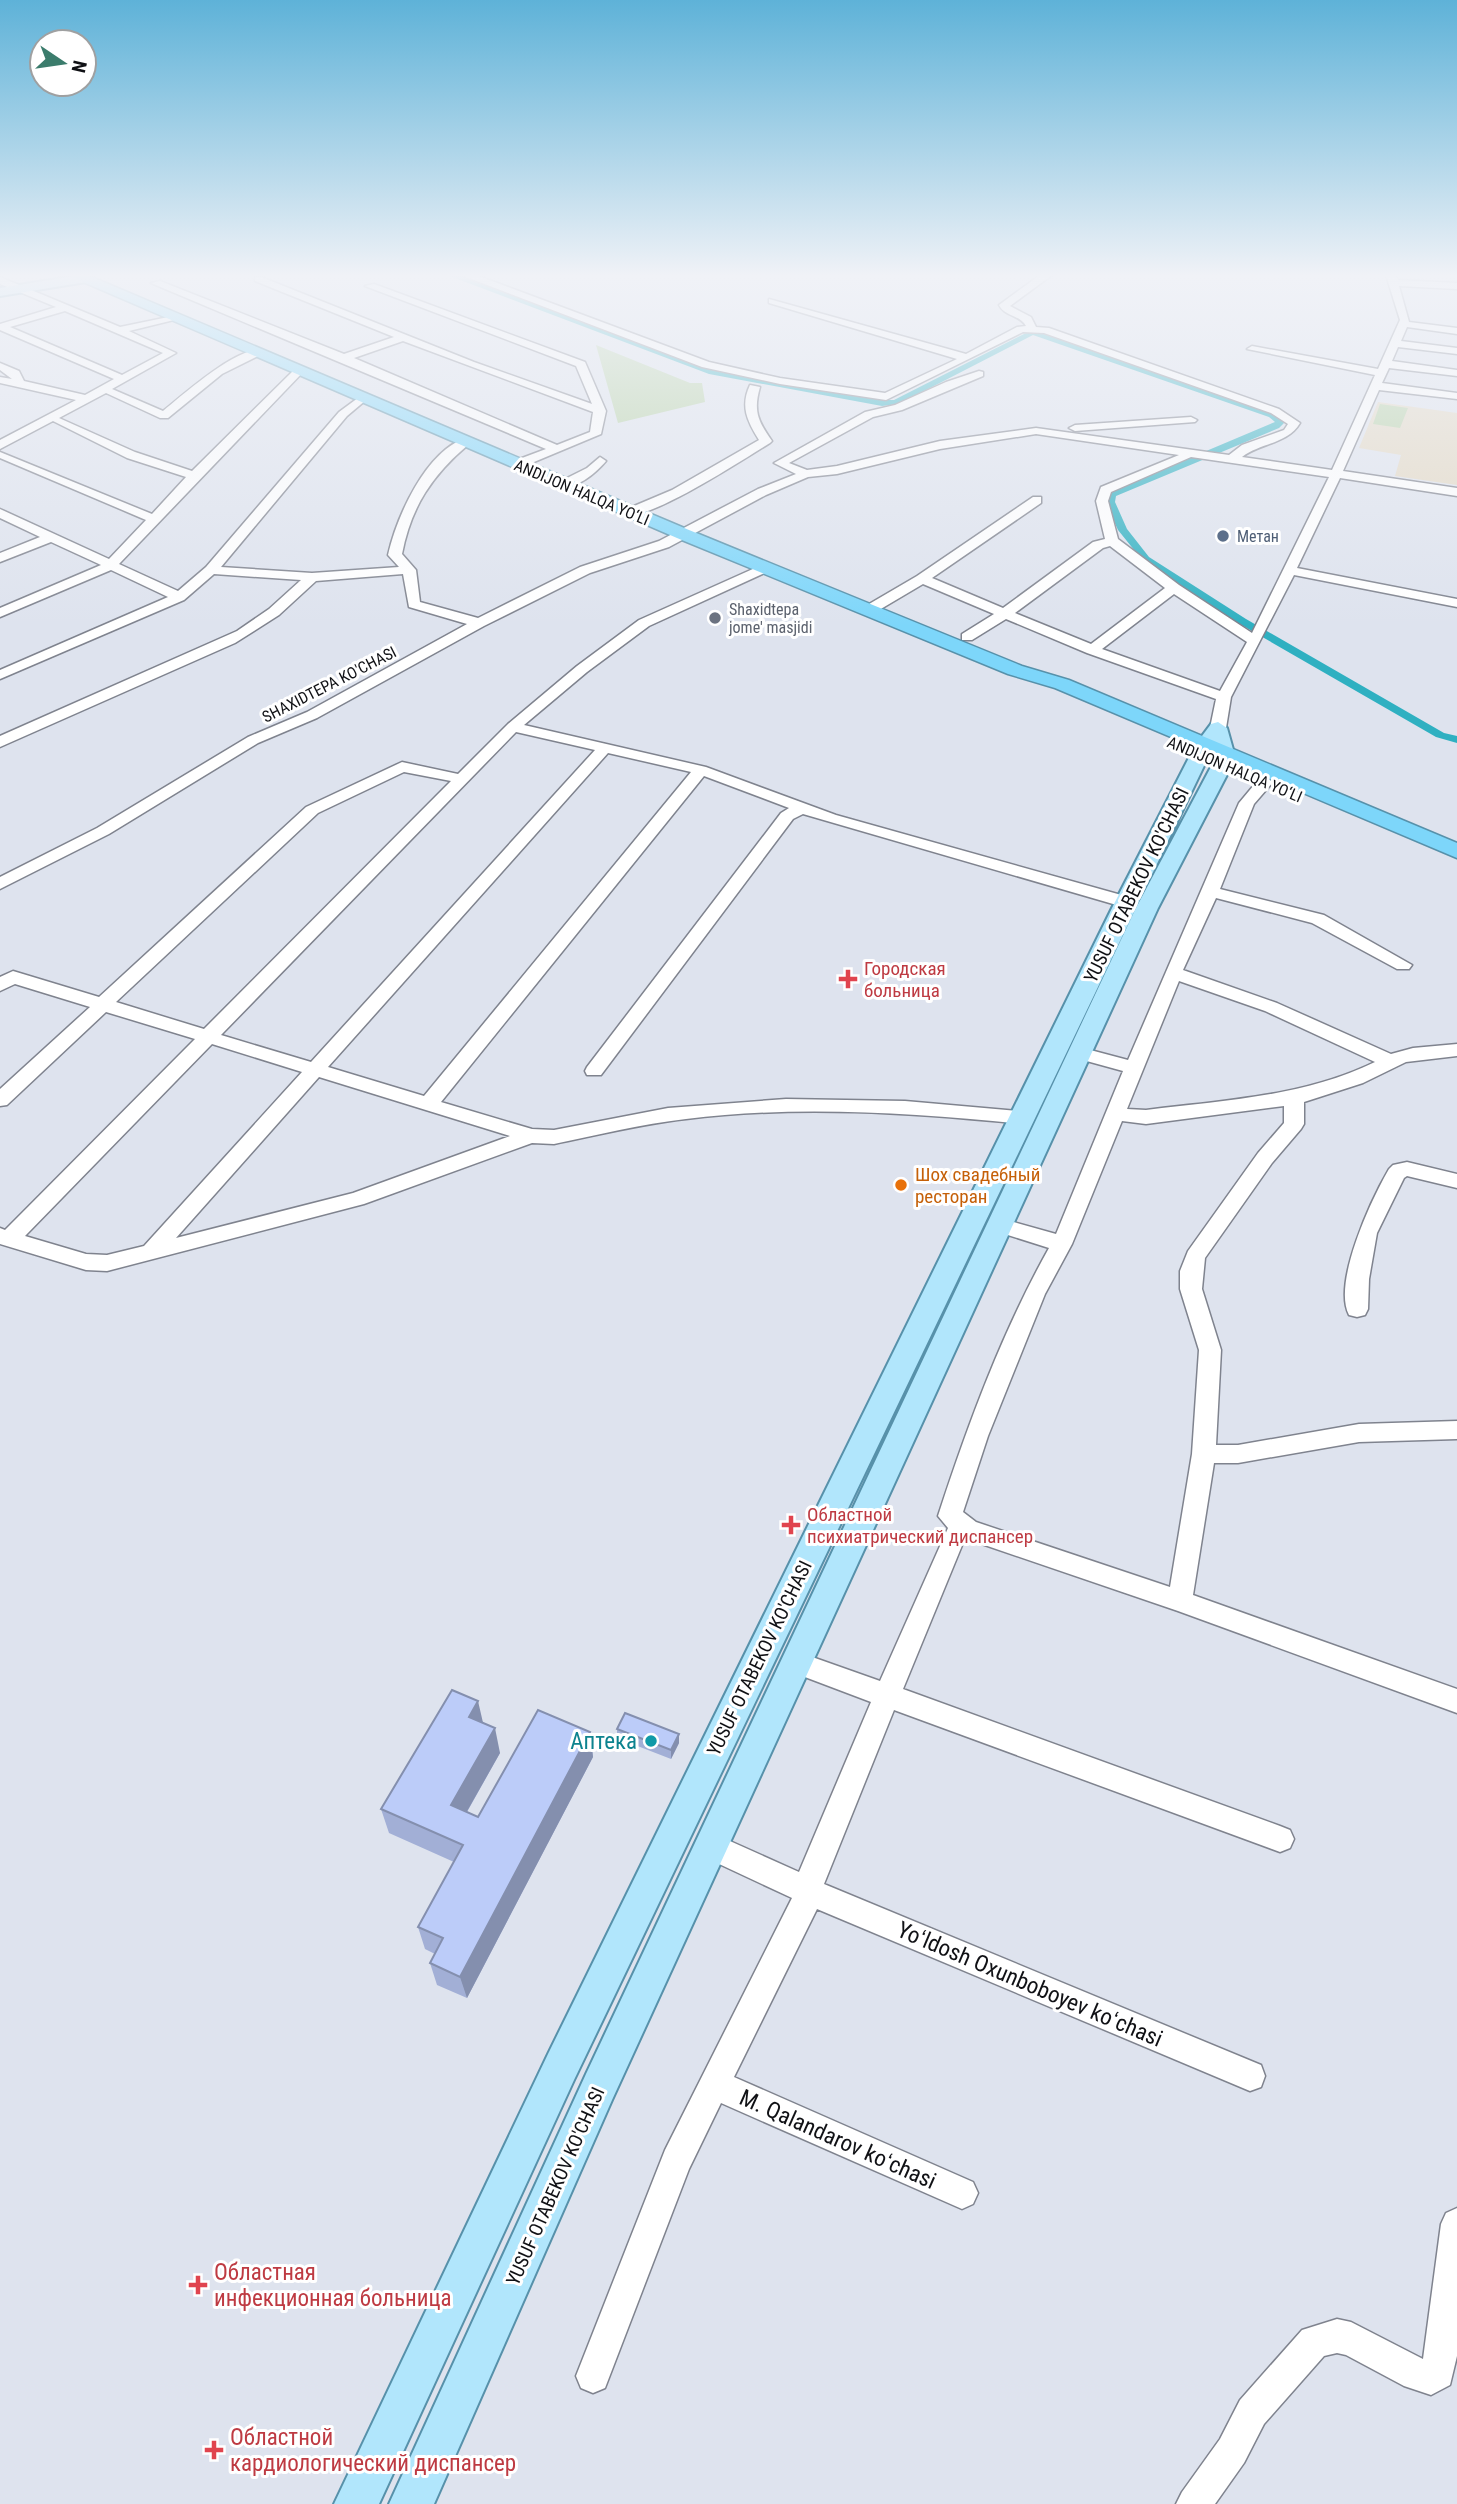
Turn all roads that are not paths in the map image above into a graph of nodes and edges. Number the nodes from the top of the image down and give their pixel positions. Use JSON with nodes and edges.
{"nodes":[{"id":1,"x":58,"y":392,"type":"edge"},
{"id":2,"x":95,"y":392,"type":"edge"},
{"id":3,"x":111,"y":392,"type":"dead end"},
{"id":4,"x":194,"y":392,"type":"edge"},
{"id":5,"x":278,"y":392,"type":"edge"},
{"id":6,"x":348,"y":392,"type":"edge"},
{"id":7,"x":423,"y":392,"type":"edge"},
{"id":8,"x":550,"y":392,"type":"edge"},
{"id":9,"x":592,"y":392,"type":"edge"},
{"id":10,"x":753,"y":392,"type":"edge"},
{"id":11,"x":852,"y":392,"type":"edge"},
{"id":12,"x":897,"y":392,"type":"edge"},
{"id":13,"x":933,"y":392,"type":"edge"},
{"id":14,"x":1219,"y":392,"type":"edge"},
{"id":15,"x":1373,"y":392,"type":"edge"},
{"id":16,"x":1423,"y":392,"type":"edge"},
{"id":17,"x":1457,"y":396,"type":"edge"},
{"id":18,"x":84,"y":398,"type":"junction"},
{"id":19,"x":362,"y":398,"type":"junction"},
{"id":20,"x":600,"y":411,"type":"junction"},
{"id":21,"x":1191,"y":420,"type":"dead end"},
{"id":22,"x":59,"y":421,"type":"dead end"},
{"id":23,"x":13,"y":426,"type":"dead end"},
{"id":24,"x":27,"y":429,"type":"junction"},
{"id":25,"x":1056,"y":433,"type":"junction"},
{"id":26,"x":465,"y":442,"type":"junction"},
{"id":27,"x":557,"y":449,"type":"junction"},
{"id":28,"x":1,"y":450,"type":"edge"},
{"id":29,"x":1193,"y":452,"type":"junction"},
{"id":30,"x":1228,"y":458,"type":"junction"},
{"id":31,"x":600,"y":461,"type":"dead end"},
{"id":32,"x":518,"y":464,"type":"junction"},
{"id":33,"x":806,"y":474,"type":"junction"},
{"id":34,"x":1336,"y":474,"type":"junction"},
{"id":35,"x":194,"y":476,"type":"junction"},
{"id":36,"x":565,"y":484,"type":"junction"},
{"id":37,"x":1457,"y":492,"type":"edge"},
{"id":38,"x":1037,"y":500,"type":"dead end"},
{"id":39,"x":631,"y":512,"type":"junction"},
{"id":40,"x":0,"y":513,"type":"edge"},
{"id":41,"x":153,"y":519,"type":"junction"},
{"id":42,"x":683,"y":534,"type":"junction"},
{"id":43,"x":51,"y":537,"type":"junction"},
{"id":44,"x":1112,"y":541,"type":"junction"},
{"id":45,"x":0,"y":558,"type":"edge"},
{"id":46,"x":110,"y":566,"type":"junction"},
{"id":47,"x":764,"y":568,"type":"junction"},
{"id":48,"x":211,"y":570,"type":"junction"},
{"id":49,"x":408,"y":570,"type":"junction"},
{"id":50,"x":1289,"y":570,"type":"junction"},
{"id":51,"x":312,"y":578,"type":"junction"},
{"id":52,"x":922,"y":579,"type":"junction"},
{"id":53,"x":1174,"y":588,"type":"junction"},
{"id":54,"x":179,"y":597,"type":"junction"},
{"id":55,"x":1457,"y":604,"type":"edge"},
{"id":56,"x":869,"y":610,"type":"junction"},
{"id":57,"x":0,"y":613,"type":"edge"},
{"id":58,"x":1004,"y":614,"type":"junction"},
{"id":59,"x":480,"y":623,"type":"junction"},
{"id":60,"x":1257,"y":634,"type":"junction"},
{"id":61,"x":967,"y":637,"type":"dead end"},
{"id":62,"x":1092,"y":650,"type":"junction"},
{"id":63,"x":0,"y":675,"type":"edge"},
{"id":64,"x":1224,"y":697,"type":"junction"},
{"id":65,"x":513,"y":727,"type":"junction"},
{"id":66,"x":0,"y":742,"type":"edge"},
{"id":67,"x":605,"y":748,"type":"junction"},
{"id":68,"x":1214,"y":749,"type":"junction"},
{"id":69,"x":701,"y":771,"type":"junction"},
{"id":70,"x":462,"y":779,"type":"junction"},
{"id":71,"x":1265,"y":782,"type":"junction"},
{"id":72,"x":802,"y":808,"type":"junction"},
{"id":73,"x":1457,"y":851,"type":"edge"},
{"id":74,"x":1457,"y":863,"type":"edge"},
{"id":75,"x":0,"y":884,"type":"edge"},
{"id":76,"x":1210,"y":892,"type":"junction"},
{"id":77,"x":1126,"y":902,"type":"junction"},
{"id":78,"x":1403,"y":965,"type":"dead end"},
{"id":79,"x":1173,"y":973,"type":"junction"},
{"id":80,"x":0,"y":985,"type":"edge"},
{"id":81,"x":104,"y":1003,"type":"junction"},
{"id":82,"x":208,"y":1035,"type":"junction"},
{"id":83,"x":1457,"y":1050,"type":"edge"},
{"id":84,"x":1079,"y":1053,"type":"junction"},
{"id":85,"x":1391,"y":1062,"type":"junction"},
{"id":86,"x":1134,"y":1068,"type":"junction"},
{"id":87,"x":315,"y":1069,"type":"junction"},
{"id":88,"x":594,"y":1071,"type":"dead end"},
{"id":89,"x":1294,"y":1098,"type":"junction"},
{"id":90,"x":0,"y":1100,"type":"edge"},
{"id":91,"x":428,"y":1104,"type":"junction"},
{"id":92,"x":1116,"y":1114,"type":"junction"},
{"id":93,"x":1023,"y":1117,"type":"junction"},
{"id":94,"x":531,"y":1136,"type":"junction"},
{"id":95,"x":1457,"y":1181,"type":"edge"},
{"id":96,"x":999,"y":1225,"type":"junction"},
{"id":97,"x":5,"y":1237,"type":"edge"},
{"id":98,"x":1062,"y":1244,"type":"junction"},
{"id":99,"x":149,"y":1254,"type":"junction"},
{"id":100,"x":1357,"y":1309,"type":"dead end"},
{"id":101,"x":1457,"y":1430,"type":"edge"},
{"id":102,"x":1204,"y":1454,"type":"junction"},
{"id":103,"x":968,"y":1529,"type":"junction"},
{"id":104,"x":1180,"y":1601,"type":"junction"},
{"id":105,"x":798,"y":1663,"type":"junction"},
{"id":106,"x":886,"y":1693,"type":"junction"},
{"id":107,"x":1457,"y":1701,"type":"edge"},
{"id":108,"x":1280,"y":1839,"type":"dead end"},
{"id":109,"x":712,"y":1846,"type":"junction"},
{"id":110,"x":810,"y":1892,"type":"junction"},
{"id":111,"x":561,"y":2067,"type":"junction"},
{"id":112,"x":1250,"y":2076,"type":"dead end"},
{"id":113,"x":714,"y":2084,"type":"junction"},
{"id":114,"x":599,"y":2087,"type":"junction"},
{"id":115,"x":962,"y":2193,"type":"dead end"},
{"id":116,"x":1457,"y":2224,"type":"edge"},
{"id":117,"x":593,"y":2376,"type":"dead end"},
{"id":118,"x":356,"y":2504,"type":"edge"},
{"id":119,"x":411,"y":2504,"type":"edge"},
{"id":120,"x":1194,"y":2504,"type":"edge"}],
"edges":[{"from":1,"to":18,"type":"street"},
{"from":2,"to":18,"type":"street"},
{"from":3,"to":4,"type":"street"},
{"from":5,"to":35,"type":"street"},
{"from":6,"to":19,"type":"highway","name":"ANDIJON HALQA YO‘LI"},
{"from":7,"to":27,"type":"street"},
{"from":8,"to":20,"type":"street"},
{"from":9,"to":20,"type":"street"},
{"from":10,"to":39,"type":"street"},
{"from":11,"to":12,"type":"street"},
{"from":13,"to":33,"type":"street"},
{"from":14,"to":30,"type":"street"},
{"from":15,"to":34,"type":"street"},
{"from":16,"to":17,"type":"street"},
{"from":18,"to":24,"type":"street"},
{"from":19,"to":26,"type":"highway","name":"ANDIJON HALQA YO‘LI"},
{"from":19,"to":48,"type":"street"},
{"from":20,"to":27,"type":"street"},
{"from":21,"to":25,"type":"street"},
{"from":22,"to":35,"type":"street"},
{"from":23,"to":24,"type":"street"},
{"from":24,"to":28,"type":"street"},
{"from":25,"to":29,"type":"street"},
{"from":25,"to":33,"type":"street","name":"SHAXIDTEPA KO'CHASI"},
{"from":26,"to":32,"type":"highway","name":"ANDIJON HALQA YO‘LI"},
{"from":26,"to":49,"type":"street"},
{"from":27,"to":32,"type":"street"},
{"from":28,"to":41,"type":"street"},
{"from":29,"to":30,"type":"street"},
{"from":29,"to":44,"type":"street"},
{"from":30,"to":34,"type":"street"},
{"from":31,"to":36,"type":"street"},
{"from":32,"to":36,"type":"highway","name":"ANDIJON HALQA YO‘LI"},
{"from":33,"to":42,"type":"street","name":"SHAXIDTEPA KO'CHASI"},
{"from":34,"to":37,"type":"street"},
{"from":34,"to":50,"type":"street"},
{"from":35,"to":41,"type":"street"},
{"from":36,"to":39,"type":"highway","name":"ANDIJON HALQA YO‘LI"},
{"from":38,"to":52,"type":"street"},
{"from":39,"to":42,"type":"highway","name":"ANDIJON HALQA YO‘LI"},
{"from":40,"to":43,"type":"street"},
{"from":41,"to":46,"type":"street"},
{"from":42,"to":47,"type":"highway","name":"ANDIJON HALQA YO‘LI"},
{"from":42,"to":59,"type":"street","name":"SHAXIDTEPA KO'CHASI"},
{"from":43,"to":45,"type":"street"},
{"from":43,"to":46,"type":"street"},
{"from":44,"to":53,"type":"street"},
{"from":44,"to":58,"type":"street"},
{"from":46,"to":54,"type":"street"},
{"from":46,"to":57,"type":"street"},
{"from":47,"to":56,"type":"highway","name":"ANDIJON HALQA YO‘LI"},
{"from":47,"to":65,"type":"street"},
{"from":48,"to":51,"type":"street"},
{"from":48,"to":54,"type":"street"},
{"from":49,"to":51,"type":"street"},
{"from":49,"to":59,"type":"street"},
{"from":50,"to":55,"type":"street"},
{"from":50,"to":60,"type":"street"},
{"from":51,"to":66,"type":"street"},
{"from":52,"to":56,"type":"street"},
{"from":52,"to":58,"type":"street"},
{"from":53,"to":60,"type":"street"},
{"from":53,"to":62,"type":"street"},
{"from":54,"to":63,"type":"street"},
{"from":56,"to":68,"type":"highway","name":"ANDIJON HALQA YO‘LI"},
{"from":58,"to":61,"type":"street"},
{"from":58,"to":62,"type":"street"},
{"from":59,"to":75,"type":"street","name":"SHAXIDTEPA KO'CHASI"},
{"from":60,"to":64,"type":"street"},
{"from":62,"to":64,"type":"street"},
{"from":64,"to":68,"type":"street"},
{"from":65,"to":67,"type":"street"},
{"from":65,"to":70,"type":"street"},
{"from":67,"to":69,"type":"street"},
{"from":67,"to":87,"type":"street"},
{"from":68,"to":71,"type":"highway","name":"ANDIJON HALQA YO‘LI"},
{"from":68,"to":73,"type":"highway","name":"ANDIJON HALQA YO‘LI"},
{"from":68,"to":77,"type":"main road","name":"YUSUF OTABEKOV KO'CHASI"},
{"from":68,"to":84,"type":"main road","name":"YUSUF OTABEKOV KO'CHASI"},
{"from":69,"to":72,"type":"street"},
{"from":69,"to":91,"type":"street"},
{"from":70,"to":81,"type":"street"},
{"from":70,"to":82,"type":"street"},
{"from":71,"to":74,"type":"highway","name":"ANDIJON HALQA YO‘LI"},
{"from":71,"to":76,"type":"street"},
{"from":72,"to":77,"type":"street"},
{"from":72,"to":88,"type":"street"},
{"from":76,"to":78,"type":"street"},
{"from":76,"to":79,"type":"street"},
{"from":77,"to":93,"type":"main road","name":"YUSUF OTABEKOV KO'CHASI"},
{"from":79,"to":85,"type":"street"},
{"from":79,"to":86,"type":"street"},
{"from":80,"to":81,"type":"street"},
{"from":81,"to":82,"type":"street"},
{"from":81,"to":90,"type":"street"},
{"from":82,"to":87,"type":"street"},
{"from":82,"to":97,"type":"street"},
{"from":83,"to":85,"type":"street"},
{"from":84,"to":86,"type":"street"},
{"from":84,"to":96,"type":"main road","name":"YUSUF OTABEKOV KO'CHASI"},
{"from":85,"to":89,"type":"street"},
{"from":86,"to":92,"type":"street"},
{"from":87,"to":91,"type":"street"},
{"from":87,"to":99,"type":"street"},
{"from":89,"to":92,"type":"street"},
{"from":89,"to":102,"type":"street"},
{"from":91,"to":94,"type":"street"},
{"from":92,"to":98,"type":"street"},
{"from":93,"to":94,"type":"street"},
{"from":93,"to":111,"type":"main road","name":"YUSUF OTABEKOV KO'CHASI"},
{"from":94,"to":99,"type":"street"},
{"from":95,"to":100,"type":"street"},
{"from":96,"to":98,"type":"street"},
{"from":96,"to":105,"type":"main road","name":"YUSUF OTABEKOV KO'CHASI"},
{"from":97,"to":99,"type":"street"},
{"from":98,"to":103,"type":"street"},
{"from":101,"to":102,"type":"street"},
{"from":102,"to":104,"type":"street"},
{"from":103,"to":104,"type":"street"},
{"from":103,"to":106,"type":"street"},
{"from":104,"to":107,"type":"street"},
{"from":105,"to":106,"type":"street"},
{"from":105,"to":109,"type":"main road","name":"YUSUF OTABEKOV KO'CHASI"},
{"from":106,"to":108,"type":"street"},
{"from":106,"to":110,"type":"street"},
{"from":109,"to":110,"type":"street","name":"Yoʻldosh Oxunboboyev koʻchasi"},
{"from":109,"to":114,"type":"main road","name":"YUSUF OTABEKOV KO'CHASI"},
{"from":110,"to":112,"type":"street","name":"Yoʻldosh Oxunboboyev koʻchasi"},
{"from":110,"to":113,"type":"street"},
{"from":111,"to":114,"type":"main road"},
{"from":111,"to":118,"type":"main road","name":"YUSUF OTABEKOV KO'CHASI"},
{"from":113,"to":115,"type":"street","name":"M. Qalandarov koʻchasi"},
{"from":113,"to":117,"type":"street"},
{"from":114,"to":119,"type":"main road","name":"YUSUF OTABEKOV KO'CHASI"},
{"from":116,"to":120,"type":"street"}]}
